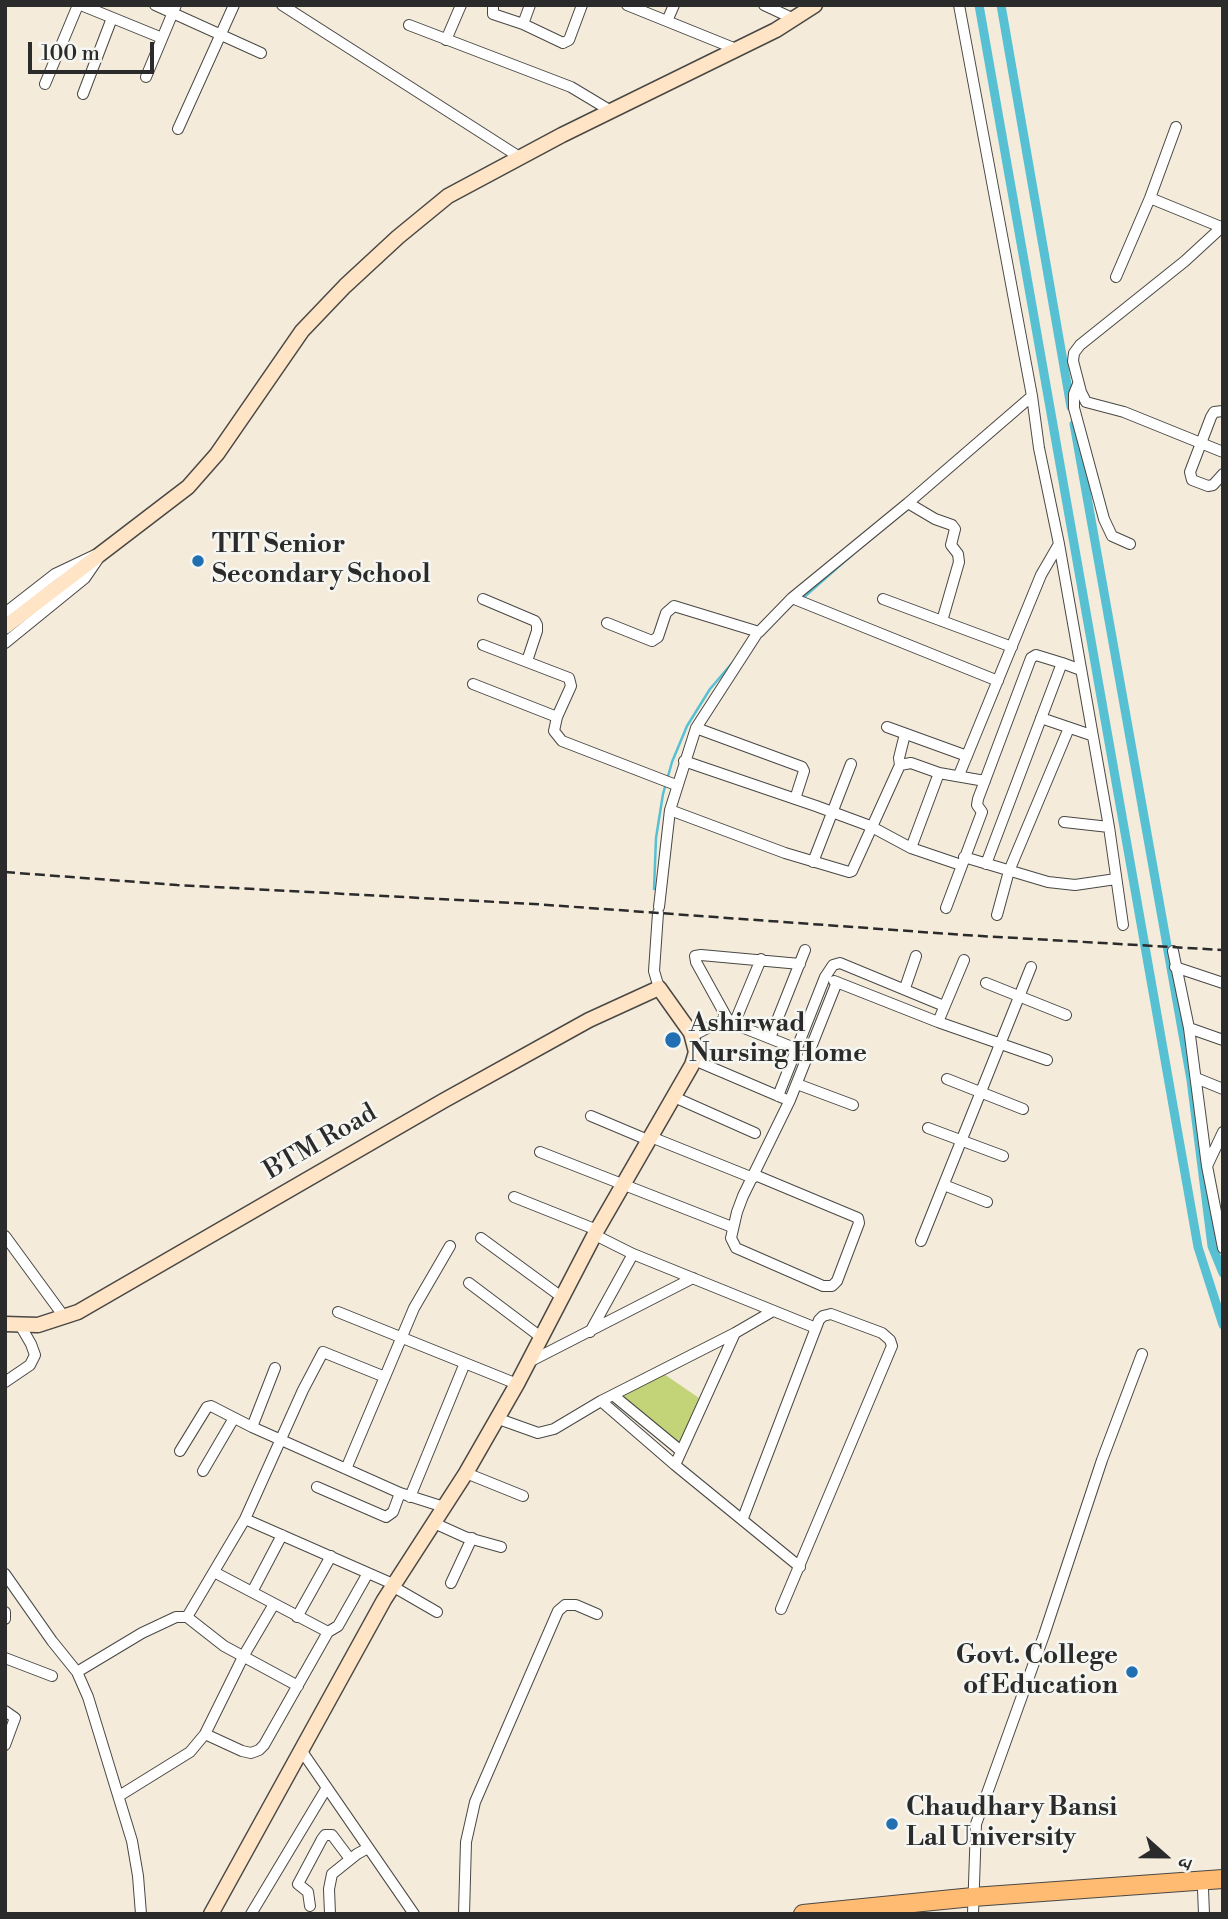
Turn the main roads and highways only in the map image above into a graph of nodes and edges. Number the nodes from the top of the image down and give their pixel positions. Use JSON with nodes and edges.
{"nodes":[{"id":1,"x":1223,"y":1879,"type":"edge"},
{"id":2,"x":1223,"y":1887,"type":"edge"},
{"id":3,"x":973,"y":1905,"type":"edge"},
{"id":4,"x":803,"y":1914,"type":"edge"},
{"id":5,"x":893,"y":1914,"type":"edge"}],
"edges":[{"from":1,"to":3,"type":"highway"},
{"from":2,"to":3,"type":"highway"},
{"from":3,"to":4,"type":"highway"},
{"from":3,"to":5,"type":"highway"}]}
